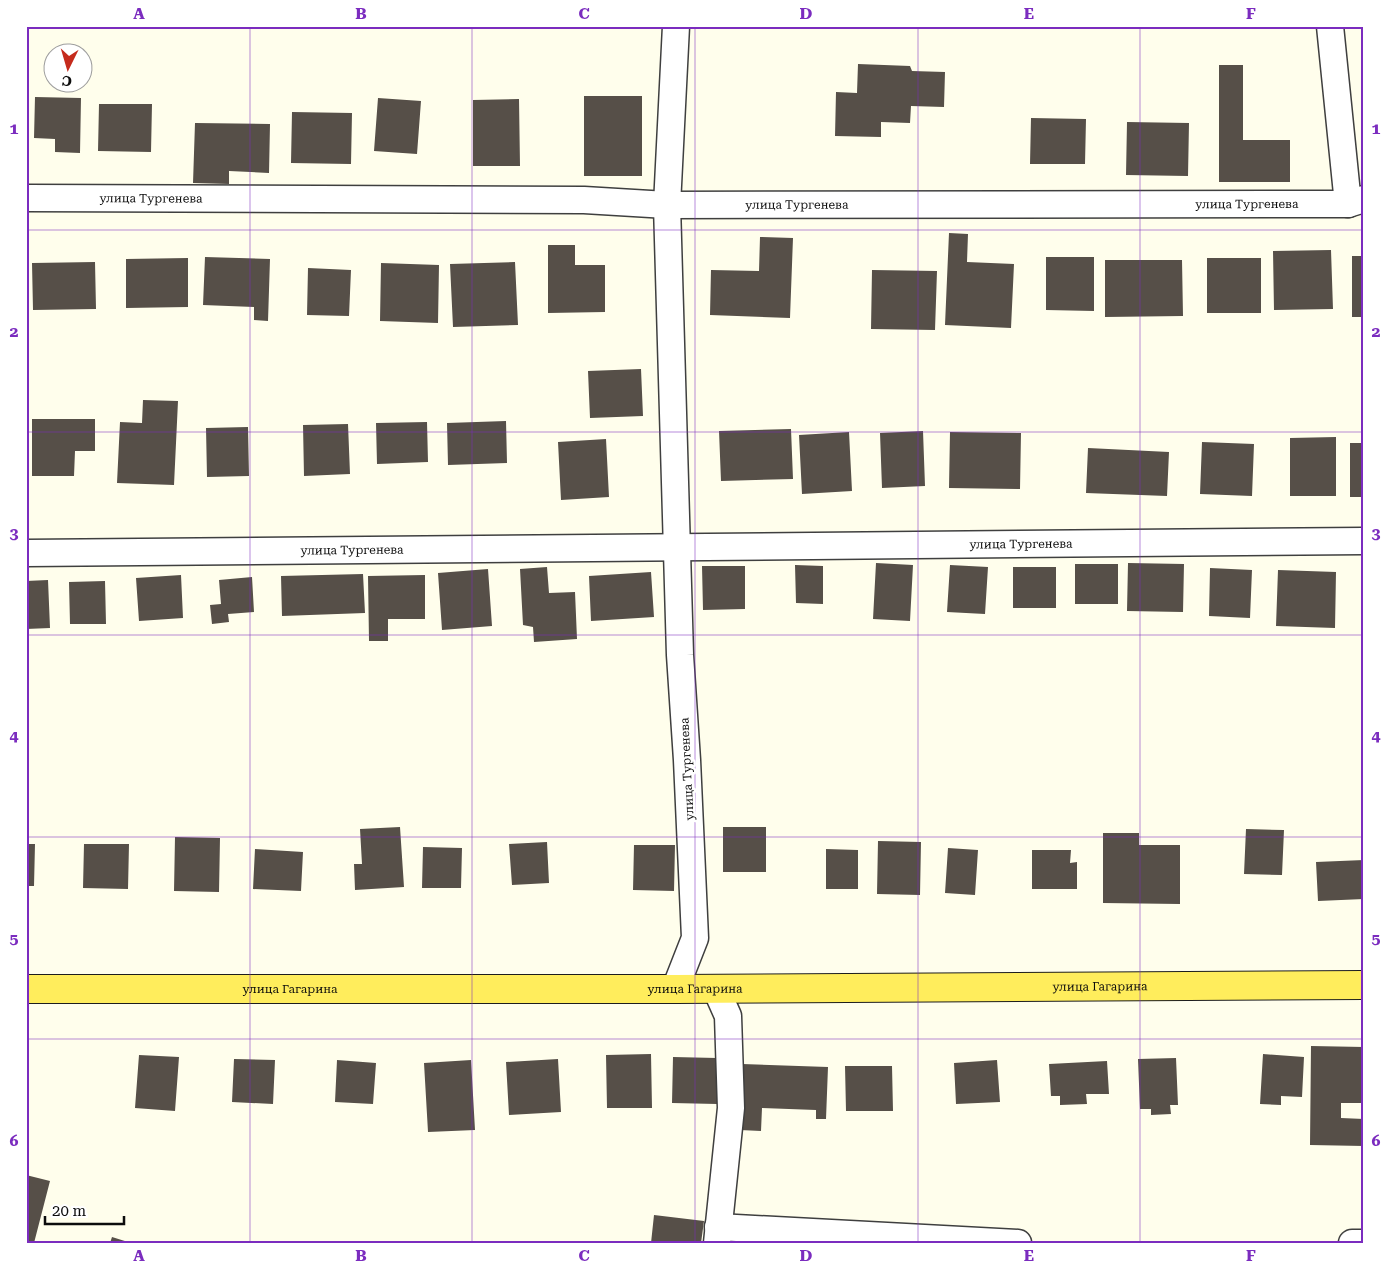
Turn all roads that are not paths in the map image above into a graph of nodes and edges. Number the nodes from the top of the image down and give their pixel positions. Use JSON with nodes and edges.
{"nodes":[{"id":1,"x":676,"y":26,"type":"edge"},
{"id":2,"x":1330,"y":26,"type":"edge"},
{"id":3,"x":26,"y":198,"type":"edge"},
{"id":4,"x":1356,"y":202,"type":"edge"},
{"id":5,"x":667,"y":205,"type":"junction"},
{"id":6,"x":1364,"y":540,"type":"edge"},
{"id":7,"x":677,"y":546,"type":"junction"},
{"id":8,"x":26,"y":553,"type":"edge"},
{"id":9,"x":1364,"y":985,"type":"edge"},
{"id":10,"x":716,"y":988,"type":"junction"},
{"id":11,"x":26,"y":989,"type":"edge"},
{"id":12,"x":675,"y":989,"type":"junction"},
{"id":13,"x":717,"y":1235,"type":"edge"},
{"id":14,"x":1018,"y":1243,"type":"edge"},
{"id":15,"x":1352,"y":1243,"type":"edge"},
{"id":16,"x":1364,"y":1243,"type":"edge"}],
"edges":[{"from":1,"to":5,"type":"street","name":"улица Тургенева"},
{"from":2,"to":4,"type":"street","name":"улица Тургенева"},
{"from":3,"to":5,"type":"street","name":"улица Тургенева"},
{"from":4,"to":5,"type":"street","name":"улица Тургенева"},
{"from":5,"to":7,"type":"street","name":"улица Тургенева"},
{"from":6,"to":7,"type":"street","name":"улица Тургенева"},
{"from":7,"to":8,"type":"street","name":"улица Тургенева"},
{"from":7,"to":12,"type":"street","name":"улица Тургенева"},
{"from":9,"to":10,"type":"main road","name":"улица Гагарина"},
{"from":10,"to":12,"type":"main road","name":"улица Гагарина"},
{"from":10,"to":13,"type":"street"},
{"from":11,"to":12,"type":"main road","name":"улица Гагарина"},
{"from":13,"to":14,"type":"street"},
{"from":15,"to":16,"type":"street"}]}
